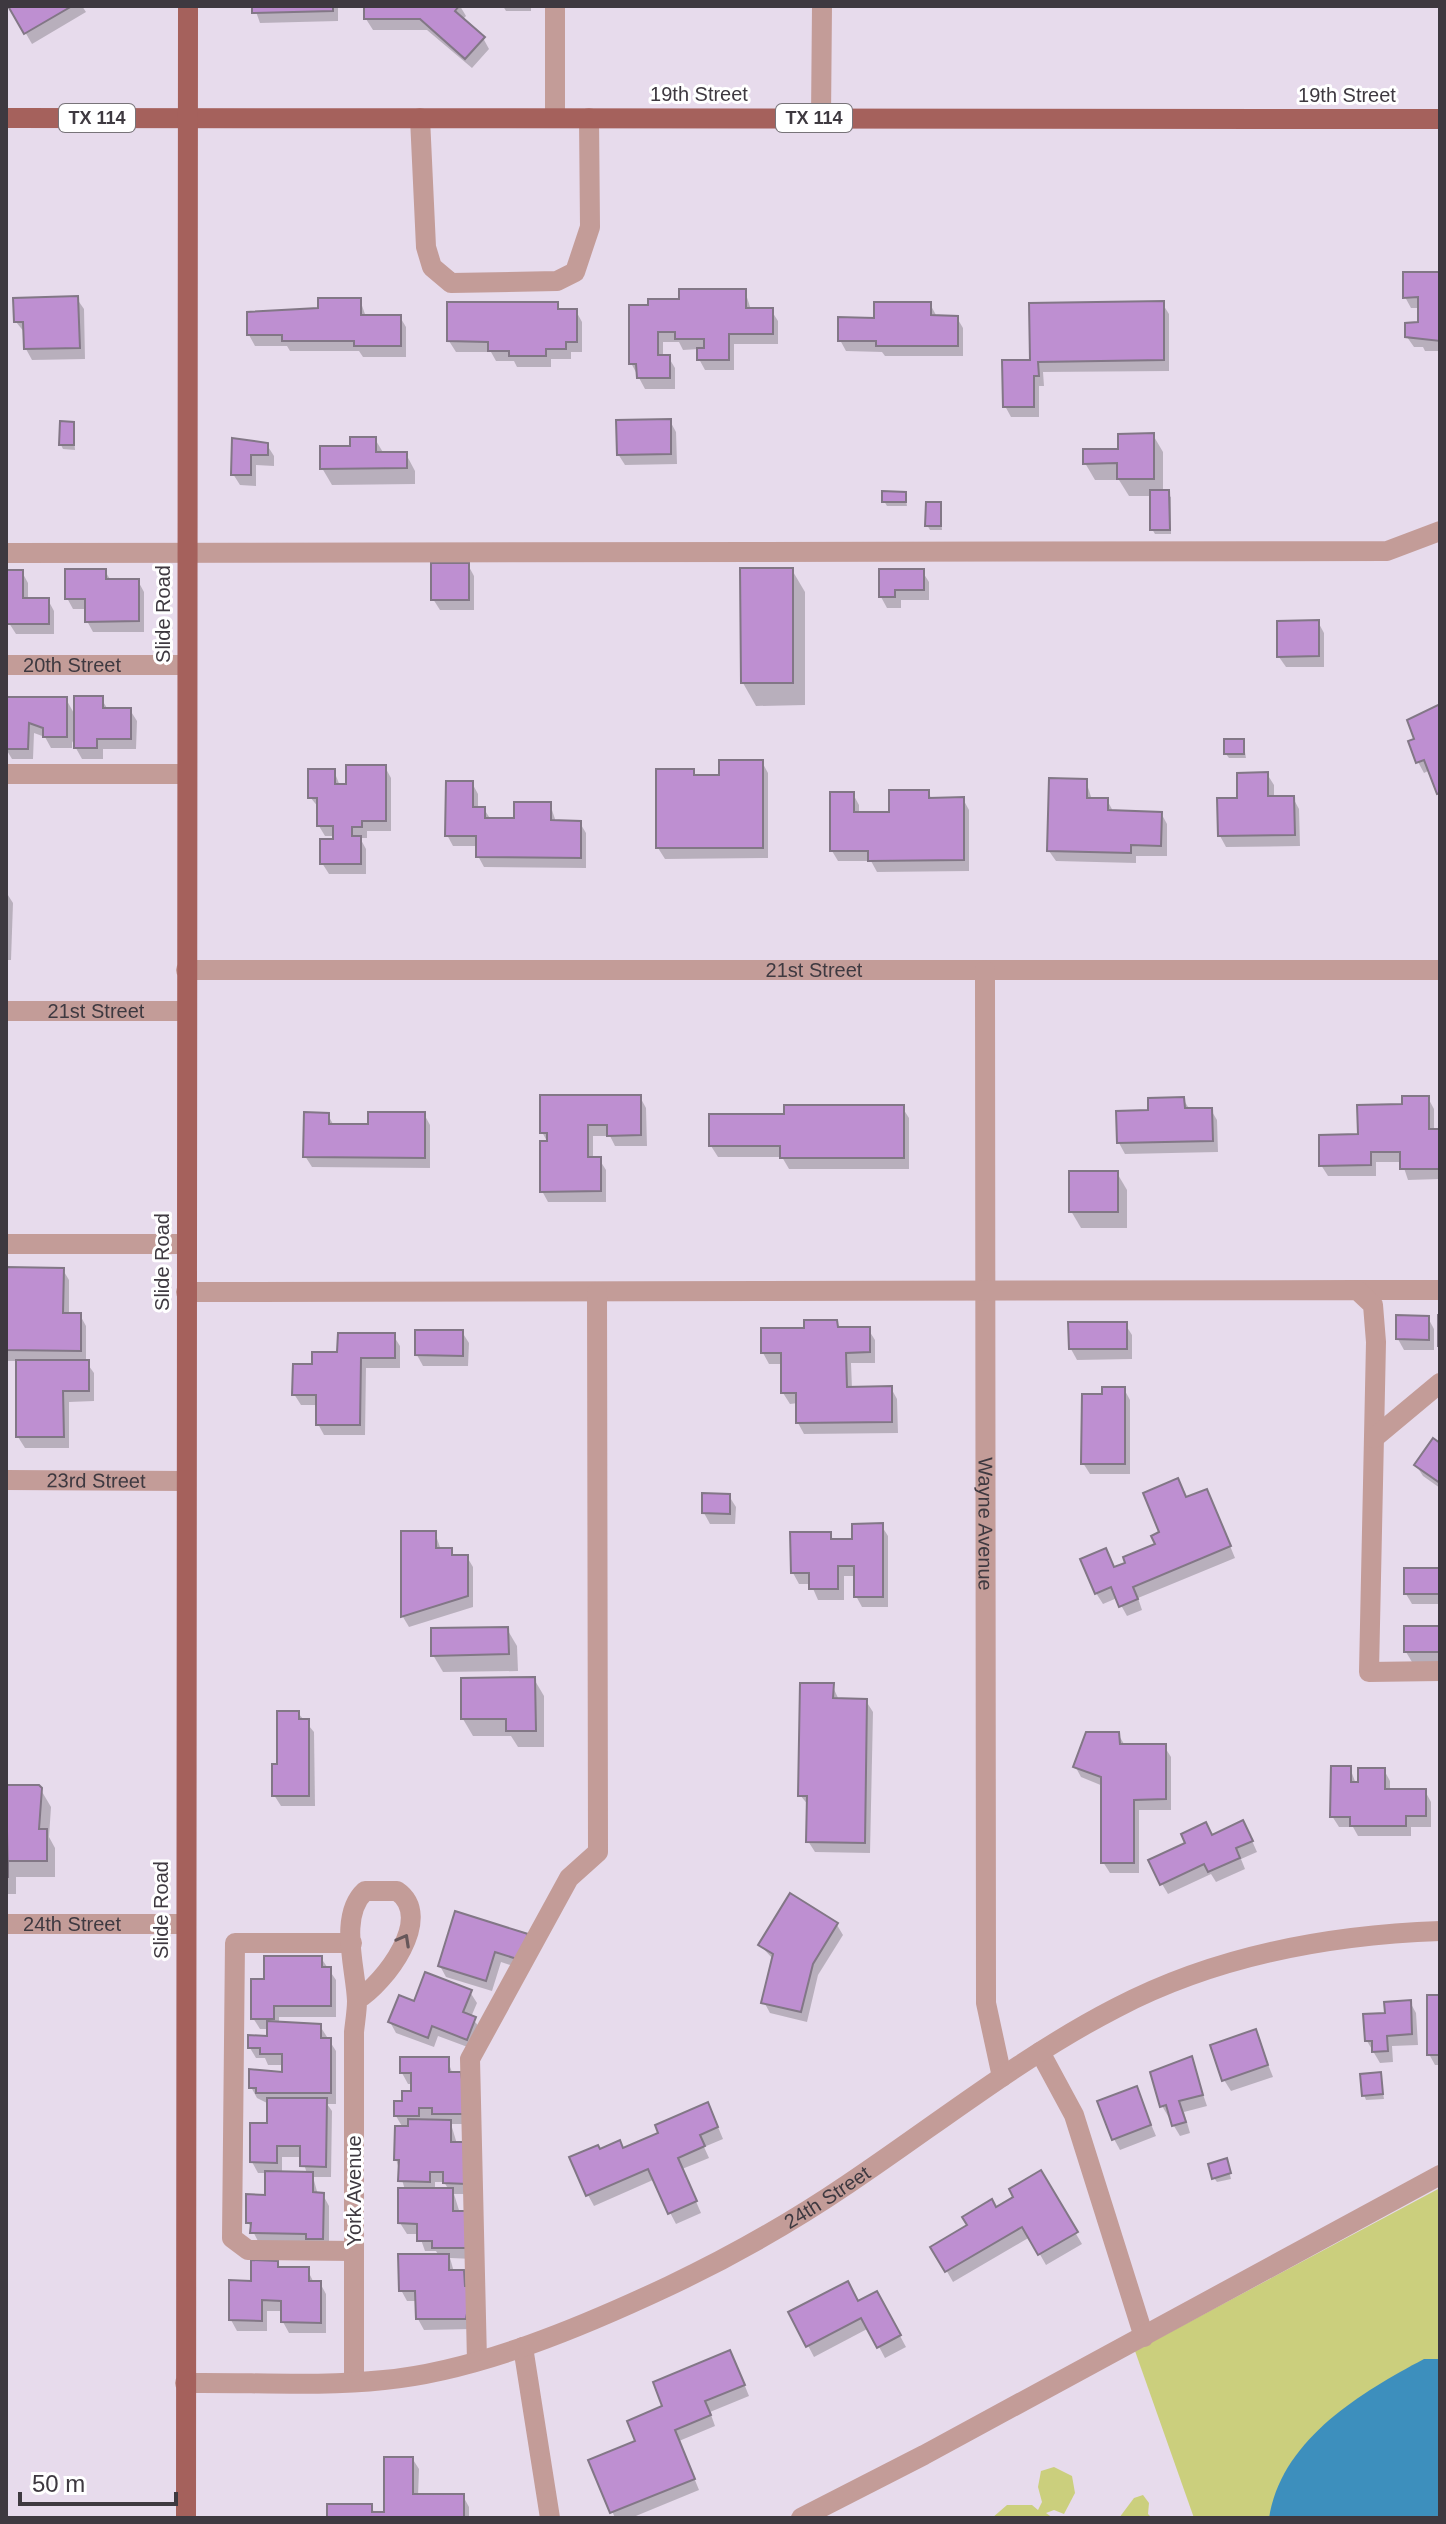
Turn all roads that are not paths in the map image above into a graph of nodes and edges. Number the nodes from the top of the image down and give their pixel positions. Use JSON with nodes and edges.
{"nodes":[{"id":1,"x":188,"y":6,"type":"edge"},
{"id":2,"x":555,"y":6,"type":"edge"},
{"id":3,"x":822,"y":6,"type":"edge"},
{"id":4,"x":6,"y":118,"type":"edge"},
{"id":5,"x":188,"y":118,"type":"junction"},
{"id":6,"x":420,"y":118,"type":"junction"},
{"id":7,"x":555,"y":118,"type":"junction"},
{"id":8,"x":589,"y":118,"type":"junction"},
{"id":9,"x":821,"y":118,"type":"junction"},
{"id":10,"x":1440,"y":119,"type":"edge"},
{"id":11,"x":1440,"y":531,"type":"edge"},
{"id":12,"x":187,"y":552,"type":"junction"},
{"id":13,"x":6,"y":553,"type":"edge"},
{"id":14,"x":6,"y":665,"type":"edge"},
{"id":15,"x":187,"y":665,"type":"junction"},
{"id":16,"x":6,"y":774,"type":"edge"},
{"id":17,"x":187,"y":774,"type":"junction"},
{"id":18,"x":186,"y":970,"type":"junction"},
{"id":19,"x":985,"y":970,"type":"junction"},
{"id":20,"x":1440,"y":970,"type":"edge"},
{"id":21,"x":6,"y":1011,"type":"edge"},
{"id":22,"x":186,"y":1011,"type":"junction"},
{"id":23,"x":6,"y":1244,"type":"edge"},
{"id":24,"x":186,"y":1244,"type":"junction"},
{"id":25,"x":1357,"y":1290,"type":"junction"},
{"id":26,"x":1440,"y":1290,"type":"edge"},
{"id":27,"x":186,"y":1292,"type":"junction"},
{"id":28,"x":597,"y":1292,"type":"junction"},
{"id":29,"x":985,"y":1292,"type":"junction"},
{"id":30,"x":1440,"y":1383,"type":"edge"},
{"id":31,"x":1374,"y":1438,"type":"junction"},
{"id":32,"x":6,"y":1480,"type":"edge"},
{"id":33,"x":185,"y":1481,"type":"junction"},
{"id":34,"x":1440,"y":1671,"type":"edge"},
{"id":35,"x":6,"y":1924,"type":"edge"},
{"id":36,"x":185,"y":1924,"type":"junction"},
{"id":37,"x":1440,"y":1931,"type":"edge"},
{"id":38,"x":352,"y":1943,"type":"junction"},
{"id":39,"x":357,"y":2000,"type":"junction"},
{"id":40,"x":1040,"y":2052,"type":"junction"},
{"id":41,"x":1002,"y":2077,"type":"junction"},
{"id":42,"x":1440,"y":2175,"type":"edge"},
{"id":43,"x":354,"y":2251,"type":"junction"},
{"id":44,"x":1144,"y":2337,"type":"junction"},
{"id":45,"x":523,"y":2347,"type":"junction"},
{"id":46,"x":477,"y":2361,"type":"junction"},
{"id":47,"x":354,"y":2382,"type":"junction"},
{"id":48,"x":185,"y":2383,"type":"junction"},
{"id":49,"x":186,"y":2518,"type":"edge"},
{"id":50,"x":550,"y":2518,"type":"edge"},
{"id":51,"x":801,"y":2518,"type":"edge"}],
"edges":[{"from":1,"to":5,"type":"main road","name":"Slide Road"},
{"from":2,"to":7,"type":"street"},
{"from":3,"to":9,"type":"street"},
{"from":4,"to":5,"type":"main road","name":"19th Street","number":"TX 114"},
{"from":5,"to":6,"type":"main road","name":"19th Street","number":"TX 114"},
{"from":5,"to":12,"type":"main road","name":"Slide Road"},
{"from":6,"to":7,"type":"main road","name":"19th Street","number":"TX 114"},
{"from":6,"to":8,"type":"street"},
{"from":7,"to":8,"type":"main road","name":"19th Street","number":"TX 114"},
{"from":8,"to":9,"type":"main road","name":"19th Street","number":"TX 114"},
{"from":9,"to":10,"type":"main road","name":"19th Street","number":"TX 114"},
{"from":11,"to":12,"type":"street"},
{"from":12,"to":13,"type":"street"},
{"from":12,"to":15,"type":"main road","name":"Slide Road"},
{"from":14,"to":15,"type":"street","name":"20th Street"},
{"from":15,"to":17,"type":"main road","name":"Slide Road"},
{"from":16,"to":17,"type":"street"},
{"from":17,"to":18,"type":"main road","name":"Slide Road"},
{"from":18,"to":19,"type":"street","name":"21st Street"},
{"from":18,"to":22,"type":"main road","name":"Slide Road"},
{"from":19,"to":20,"type":"street","name":"21st Street"},
{"from":19,"to":29,"type":"street","name":"Wayne Avenue"},
{"from":21,"to":22,"type":"street","name":"21st Street"},
{"from":22,"to":24,"type":"main road","name":"Slide Road"},
{"from":23,"to":24,"type":"street"},
{"from":24,"to":27,"type":"main road","name":"Slide Road"},
{"from":25,"to":26,"type":"street"},
{"from":25,"to":29,"type":"street"},
{"from":25,"to":31,"type":"street"},
{"from":27,"to":28,"type":"street"},
{"from":27,"to":33,"type":"main road","name":"Slide Road"},
{"from":28,"to":29,"type":"street"},
{"from":28,"to":46,"type":"street"},
{"from":29,"to":41,"type":"street","name":"Wayne Avenue"},
{"from":30,"to":31,"type":"street"},
{"from":31,"to":34,"type":"street"},
{"from":32,"to":33,"type":"street","name":"23rd Street"},
{"from":33,"to":36,"type":"main road","name":"Slide Road"},
{"from":35,"to":36,"type":"street","name":"24th Street"},
{"from":36,"to":48,"type":"main road","name":"Slide Road"},
{"from":37,"to":40,"type":"street","name":"24th Street"},
{"from":38,"to":39,"type":"street","name":"York Avenue"},
{"from":39,"to":38,"type":"street","name":"York Avenue","one_way":true},
{"from":38,"to":43,"type":"street"},
{"from":39,"to":43,"type":"street","name":"York Avenue"},
{"from":40,"to":41,"type":"street","name":"24th Street"},
{"from":40,"to":44,"type":"street"},
{"from":41,"to":45,"type":"street","name":"24th Street"},
{"from":42,"to":44,"type":"street"},
{"from":43,"to":47,"type":"street","name":"York Avenue"},
{"from":44,"to":51,"type":"street"},
{"from":45,"to":46,"type":"street","name":"24th Street"},
{"from":45,"to":50,"type":"street"},
{"from":46,"to":47,"type":"street","name":"24th Street"},
{"from":47,"to":48,"type":"street","name":"24th Street"},
{"from":48,"to":49,"type":"main road","name":"Slide Road"}]}
